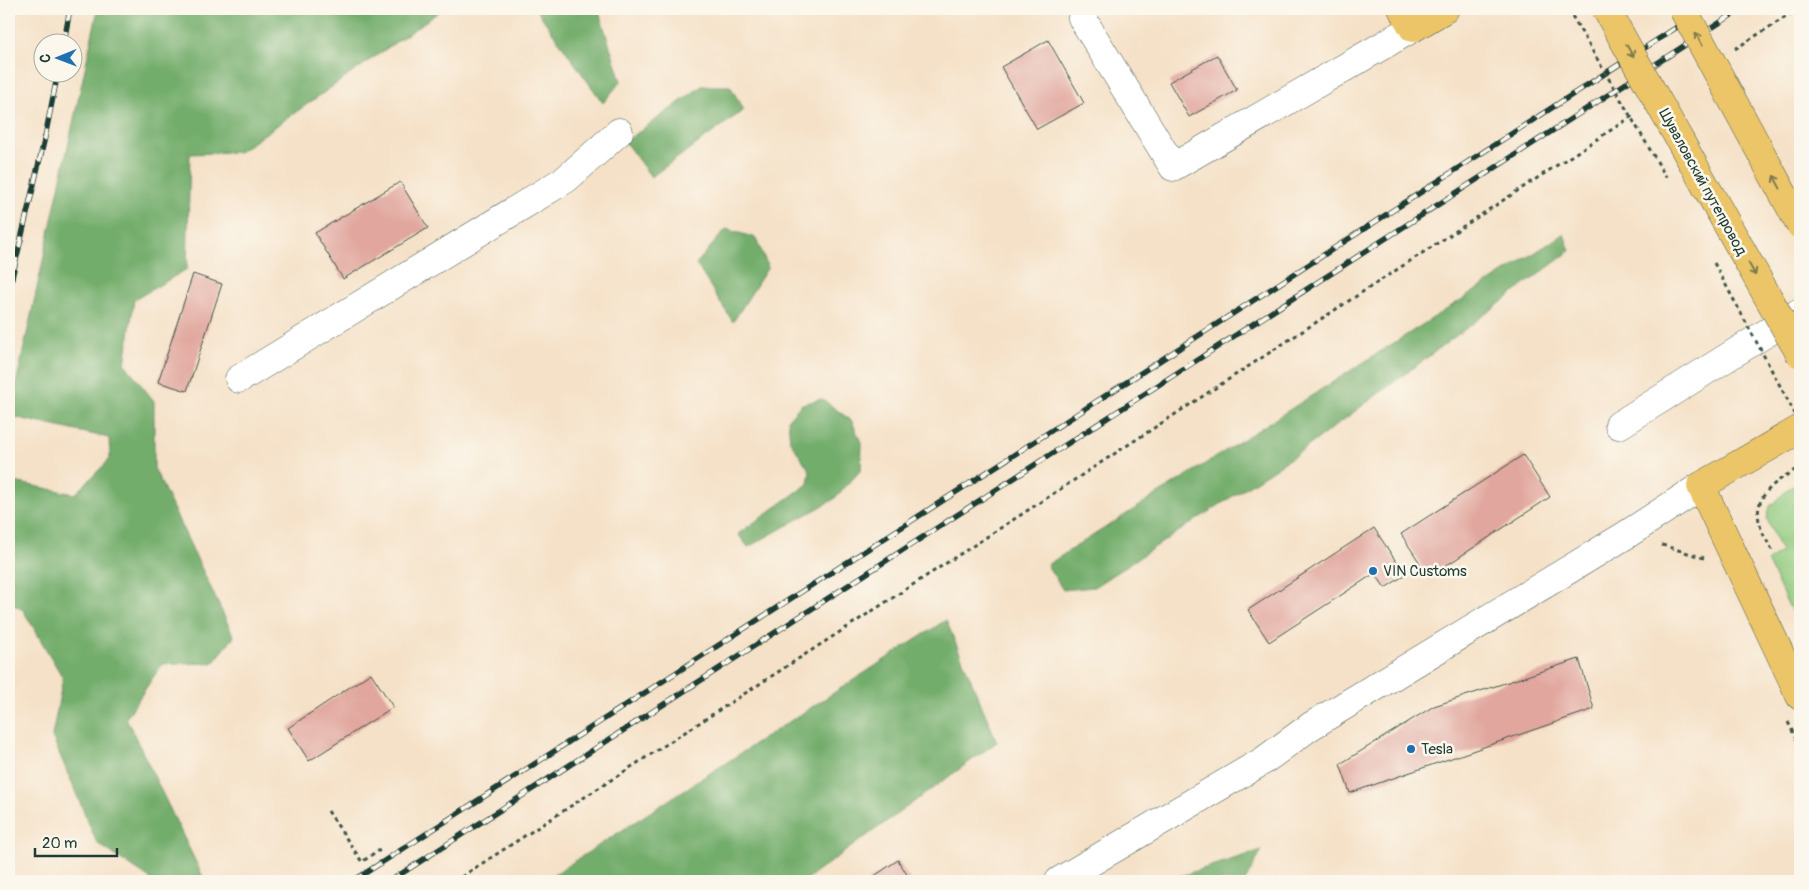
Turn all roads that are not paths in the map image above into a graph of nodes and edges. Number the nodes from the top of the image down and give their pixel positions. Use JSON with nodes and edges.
{"nodes":[{"id":1,"x":1445,"y":9,"type":"edge"},
{"id":2,"x":1606,"y":9,"type":"edge"},
{"id":3,"x":1683,"y":9,"type":"edge"},
{"id":4,"x":1082,"y":18,"type":"dead end"},
{"id":5,"x":1407,"y":18,"type":"edge"},
{"id":6,"x":619,"y":132,"type":"dead end"},
{"id":7,"x":1800,"y":225,"type":"edge"},
{"id":8,"x":1800,"y":312,"type":"edge"},
{"id":9,"x":1800,"y":354,"type":"edge"},
{"id":10,"x":240,"y":379,"type":"dead end"},
{"id":11,"x":1619,"y":425,"type":"dead end"},
{"id":12,"x":1800,"y":430,"type":"edge"},
{"id":13,"x":1701,"y":486,"type":"junction"},
{"id":14,"x":1800,"y":696,"type":"edge"},
{"id":15,"x":1059,"y":881,"type":"edge"}],
"edges":[{"from":1,"to":5,"type":"main road"},
{"from":2,"to":9,"type":"main road","name":"Шуваловский путепровод","one_way":true,"bridge":true},
{"from":7,"to":3,"type":"main road","one_way":true,"bridge":true},
{"from":4,"to":5,"type":"lane"},
{"from":6,"to":10,"type":"lane"},
{"from":8,"to":11,"type":"lane"},
{"from":12,"to":13,"type":"main road"},
{"from":13,"to":14,"type":"main road"},
{"from":13,"to":15,"type":"lane"}]}
